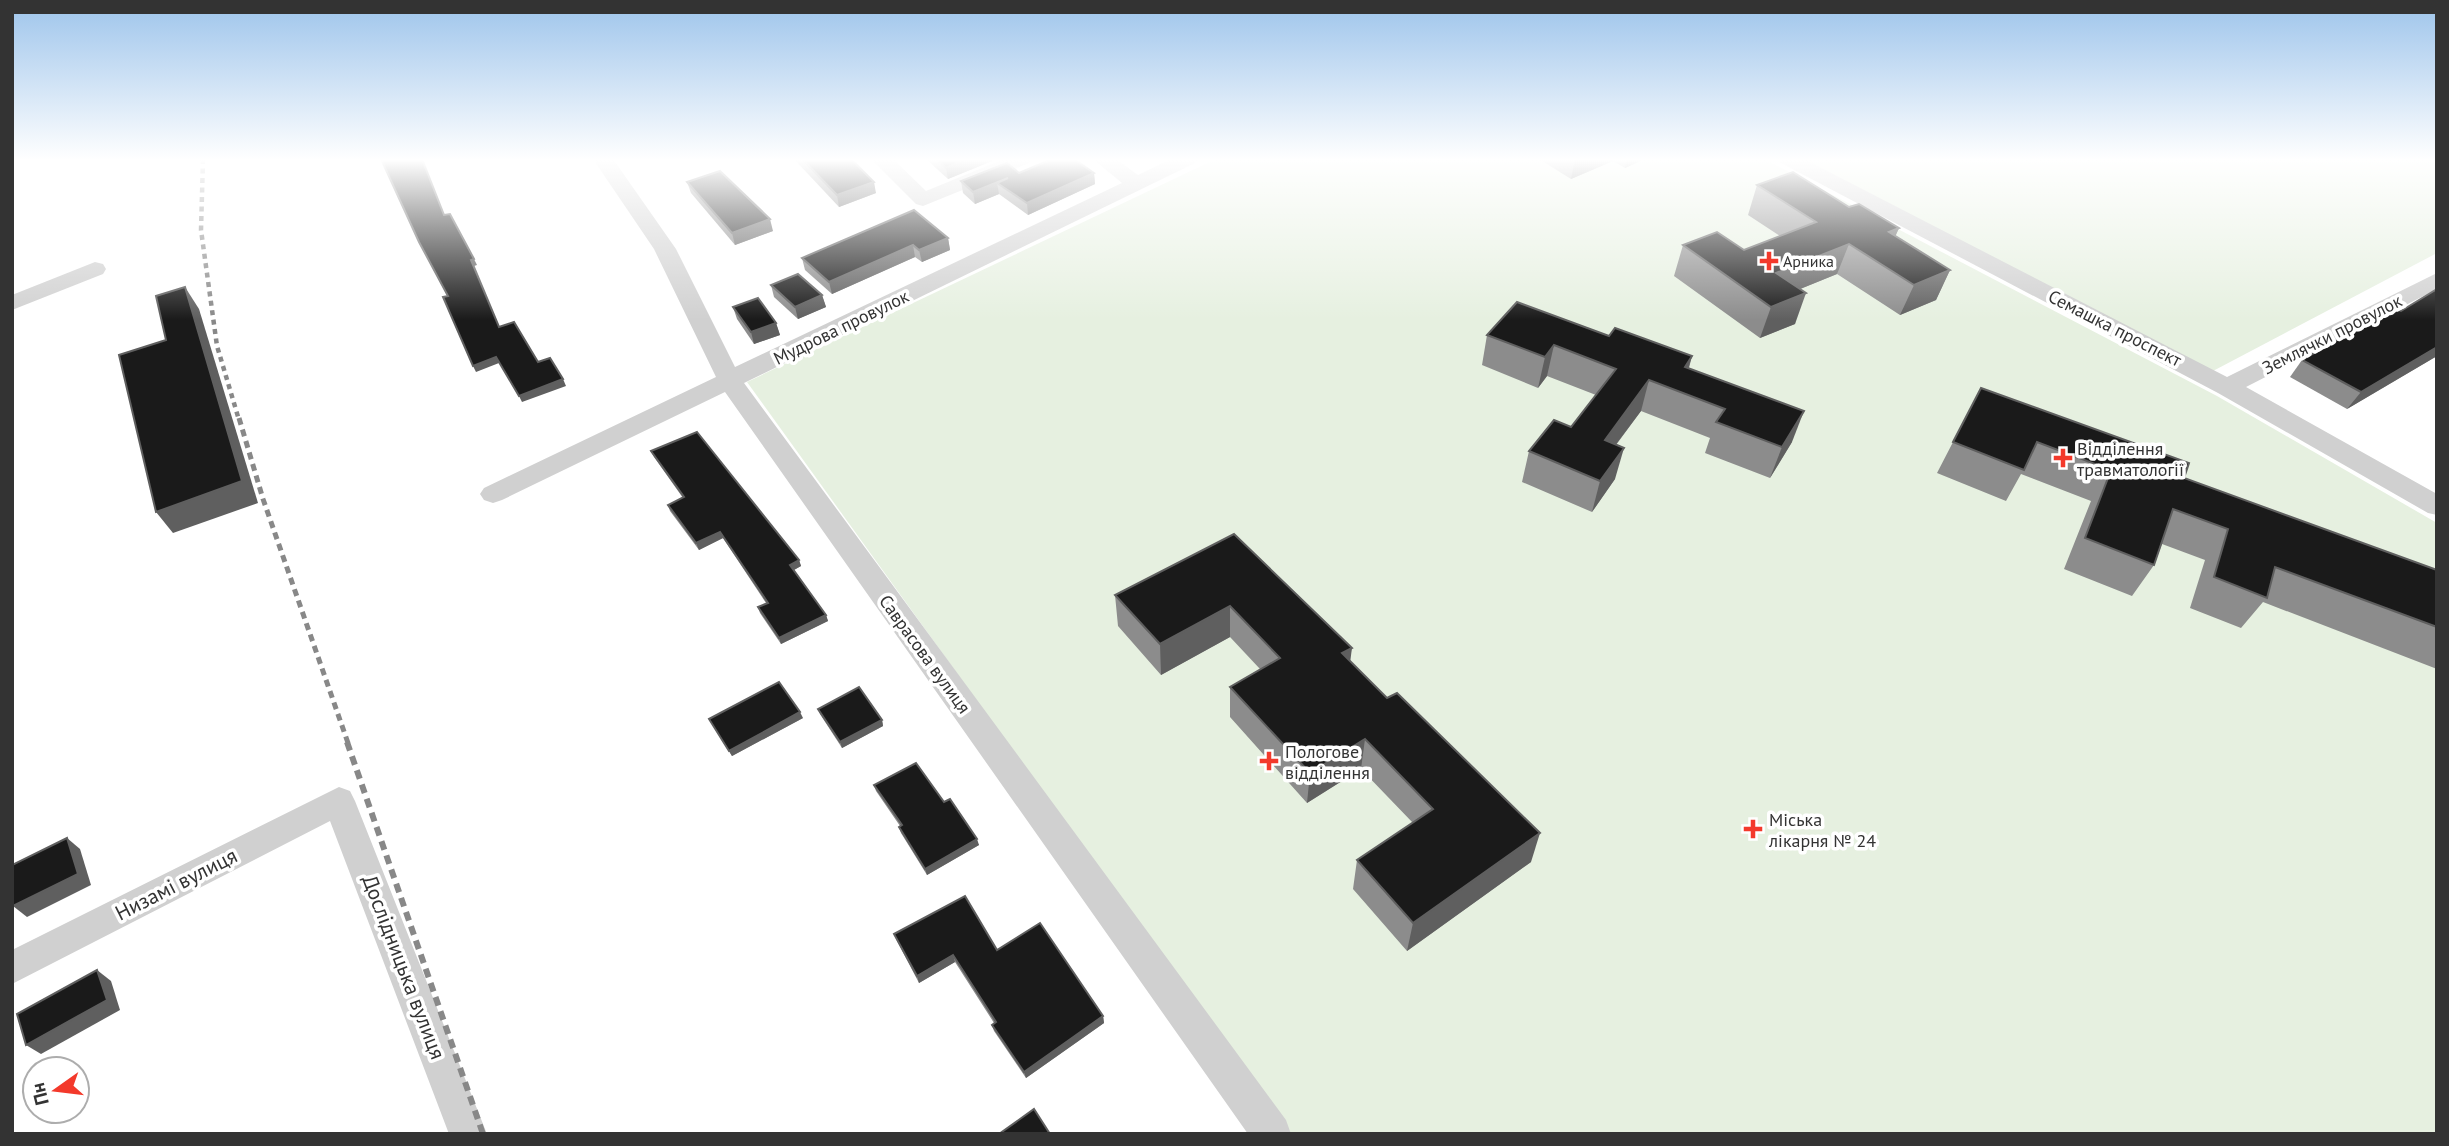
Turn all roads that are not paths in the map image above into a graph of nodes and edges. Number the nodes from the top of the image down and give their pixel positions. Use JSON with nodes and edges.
{"nodes":[{"id":1,"x":639,"y":212,"type":"edge"},
{"id":2,"x":1077,"y":212,"type":"edge"},
{"id":3,"x":1891,"y":212,"type":"edge"},
{"id":4,"x":95,"y":269,"type":"dead end"},
{"id":5,"x":2437,"y":280,"type":"edge"},
{"id":6,"x":12,"y":303,"type":"edge"},
{"id":7,"x":730,"y":381,"type":"junction"},
{"id":8,"x":2227,"y":387,"type":"junction"},
{"id":9,"x":493,"y":494,"type":"dead end"},
{"id":10,"x":2437,"y":506,"type":"edge"},
{"id":11,"x":339,"y":801,"type":"joint"},
{"id":12,"x":12,"y":968,"type":"edge"},
{"id":13,"x":468,"y":1134,"type":"edge"},
{"id":14,"x":1272,"y":1134,"type":"edge"}],
"edges":[{"from":1,"to":7,"type":"street","name":"Саврасова вулиця"},
{"from":2,"to":7,"type":"street","name":"Мудрова провулок"},
{"from":3,"to":8,"type":"street","name":"Семашка проспект"},
{"from":4,"to":6,"type":"street"},
{"from":5,"to":8,"type":"street","name":"Землячки провулок"},
{"from":7,"to":9,"type":"street","name":"Мудрова провулок"},
{"from":7,"to":14,"type":"street","name":"Саврасова вулиця"},
{"from":8,"to":10,"type":"street","name":"Семашка проспект"},
{"from":11,"to":12,"type":"street","name":"Низамі вулиця"},
{"from":11,"to":13,"type":"street","name":"Дослідницька вулиця"}]}
